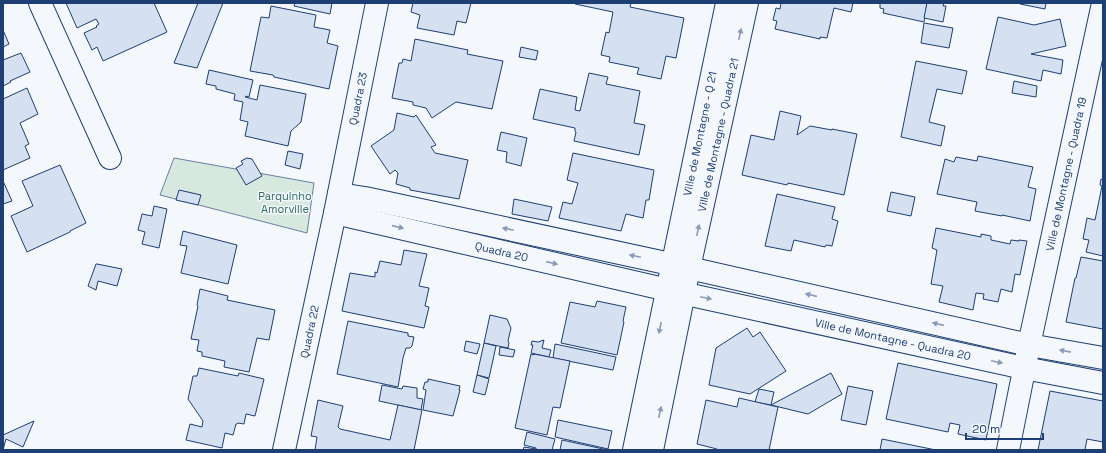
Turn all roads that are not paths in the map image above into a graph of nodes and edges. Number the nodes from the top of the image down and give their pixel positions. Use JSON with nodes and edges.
{"nodes":[{"id":1,"x":40,"y":3,"type":"edge"},
{"id":2,"x":377,"y":3,"type":"edge"},
{"id":3,"x":727,"y":3,"type":"edge"},
{"id":4,"x":747,"y":3,"type":"edge"},
{"id":5,"x":1103,"y":3,"type":"edge"},
{"id":6,"x":110,"y":158,"type":"dead end"},
{"id":7,"x":337,"y":203,"type":"junction"},
{"id":8,"x":681,"y":266,"type":"junction"},
{"id":9,"x":676,"y":292,"type":"junction"},
{"id":10,"x":1029,"y":345,"type":"junction"},
{"id":11,"x":1103,"y":358,"type":"edge"},
{"id":12,"x":1024,"y":368,"type":"junction"},
{"id":13,"x":1103,"y":383,"type":"edge"},
{"id":14,"x":284,"y":450,"type":"edge"},
{"id":15,"x":634,"y":450,"type":"edge"},
{"id":16,"x":652,"y":450,"type":"edge"},
{"id":17,"x":1008,"y":450,"type":"edge"}],
"edges":[{"from":1,"to":6,"type":"street"},
{"from":2,"to":7,"type":"street","name":"Quadra 23"},
{"from":3,"to":8,"type":"street","name":"Ville de Montagne - Q 21"},
{"from":8,"to":4,"type":"street","name":"Ville de Montagne - Quadra 21","one_way":true},
{"from":5,"to":10,"type":"street","name":"Ville de Montagne - Quadra 19"},
{"from":8,"to":7,"type":"street","name":"Quadra 20","one_way":true},
{"from":7,"to":9,"type":"street","name":"Quadra 20","one_way":true},
{"from":7,"to":14,"type":"street","name":"Quadra 22"},
{"from":8,"to":9,"type":"street"},
{"from":10,"to":8,"type":"street","one_way":true},
{"from":9,"to":12,"type":"street","name":"Ville de Montagne - Quadra 20","one_way":true},
{"from":9,"to":15,"type":"street","one_way":true},
{"from":16,"to":9,"type":"street","one_way":true},
{"from":11,"to":10,"type":"street","one_way":true},
{"from":10,"to":12,"type":"street","name":"Ville de Montagne - Quadra 19"},
{"from":12,"to":13,"type":"street","name":"Ville de Montagne - Quadra 20"},
{"from":12,"to":17,"type":"street","name":"Ville de Montagne - Quadra 19"}]}
